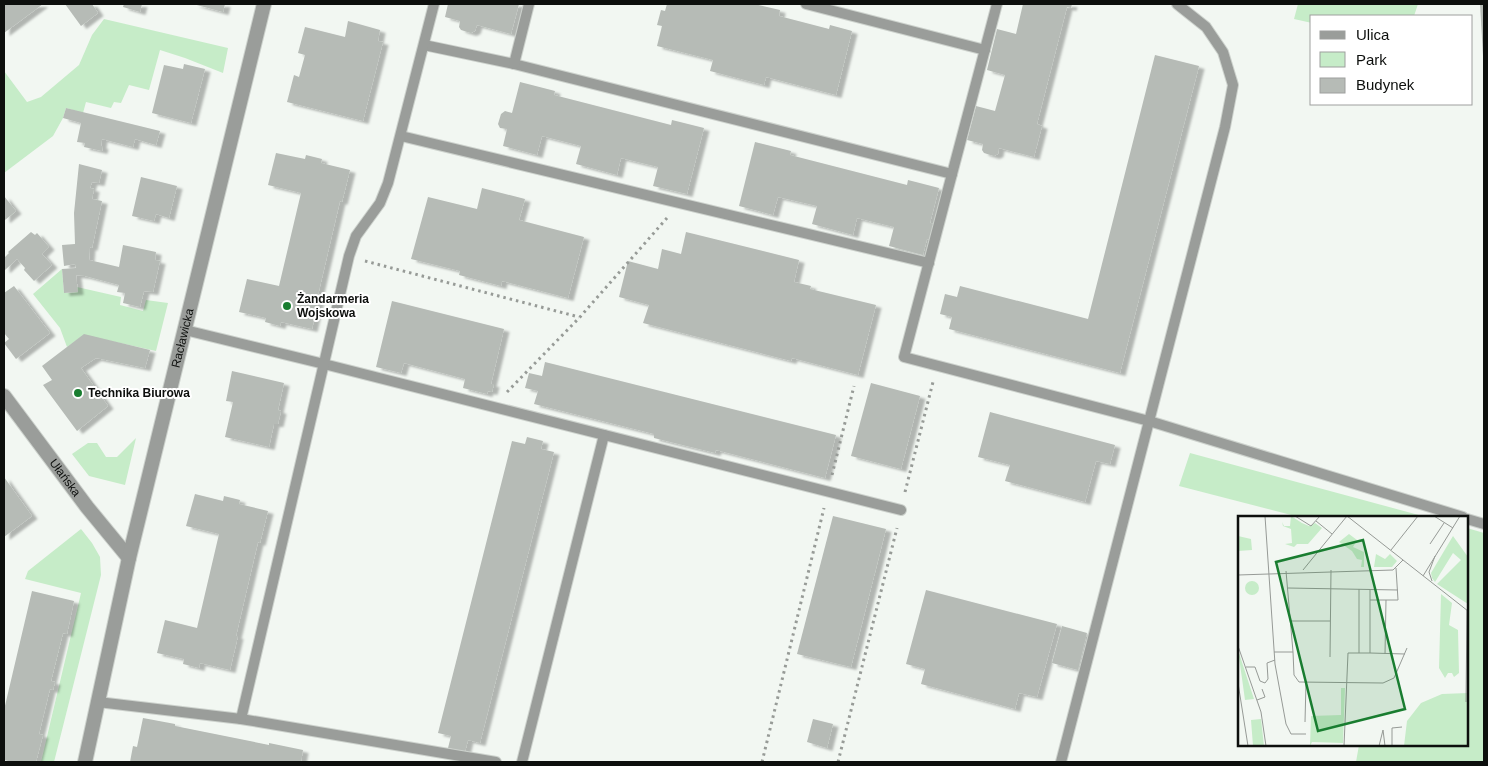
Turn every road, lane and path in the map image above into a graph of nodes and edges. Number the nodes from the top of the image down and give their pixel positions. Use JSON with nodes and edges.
{"nodes":[{"id":1,"x":264,"y":4,"type":"edge"},
{"id":2,"x":434,"y":4,"type":"edge"},
{"id":3,"x":529,"y":4,"type":"edge"},
{"id":4,"x":806,"y":4,"type":"edge"},
{"id":5,"x":997,"y":4,"type":"edge"},
{"id":6,"x":1177,"y":4,"type":"edge"},
{"id":7,"x":424,"y":45,"type":"junction"},
{"id":8,"x":985,"y":50,"type":"junction"},
{"id":9,"x":514,"y":64,"type":"junction"},
{"id":10,"x":401,"y":136,"type":"junction"},
{"id":11,"x":952,"y":174,"type":"junction"},
{"id":12,"x":681,"y":203,"type":"junction"},
{"id":13,"x":349,"y":256,"type":"junction"},
{"id":14,"x":929,"y":263,"type":"junction"},
{"id":15,"x":580,"y":317,"type":"junction"},
{"id":16,"x":185,"y":330,"type":"junction"},
{"id":17,"x":324,"y":364,"type":"junction"},
{"id":18,"x":937,"y":366,"type":"junction"},
{"id":19,"x":854,"y":386,"type":"dead end"},
{"id":20,"x":4,"y":396,"type":"edge"},
{"id":21,"x":492,"y":407,"type":"junction"},
{"id":22,"x":1149,"y":421,"type":"junction"},
{"id":23,"x":604,"y":435,"type":"junction"},
{"id":24,"x":828,"y":492,"type":"junction"},
{"id":25,"x":901,"y":510,"type":"junction"},
{"id":26,"x":1460,"y":516,"type":"edge"},
{"id":27,"x":1468,"y":518,"type":"edge"},
{"id":28,"x":1484,"y":524,"type":"edge"},
{"id":29,"x":129,"y":558,"type":"junction"},
{"id":30,"x":98,"y":702,"type":"junction"},
{"id":31,"x":241,"y":719,"type":"junction"},
{"id":32,"x":85,"y":762,"type":"edge"},
{"id":33,"x":496,"y":762,"type":"edge"},
{"id":34,"x":522,"y":762,"type":"edge"},
{"id":35,"x":762,"y":762,"type":"edge"},
{"id":36,"x":838,"y":762,"type":"edge"},
{"id":37,"x":1061,"y":762,"type":"edge"}],
"edges":[{"from":1,"to":16,"type":"street","name":"Racławicka"},
{"from":2,"to":7,"type":"lane"},
{"from":3,"to":9,"type":"lane"},
{"from":4,"to":8,"type":"lane"},
{"from":5,"to":8,"type":"lane"},
{"from":6,"to":22,"type":"lane"},
{"from":7,"to":9,"type":"lane"},
{"from":7,"to":10,"type":"lane"},
{"from":8,"to":11,"type":"lane"},
{"from":9,"to":11,"type":"lane"},
{"from":10,"to":12,"type":"lane"},
{"from":10,"to":13,"type":"lane"},
{"from":11,"to":14,"type":"lane"},
{"from":12,"to":14,"type":"lane"},
{"from":12,"to":15,"type":"path"},
{"from":13,"to":15,"type":"path"},
{"from":13,"to":17,"type":"lane"},
{"from":14,"to":18,"type":"lane"},
{"from":15,"to":21,"type":"path"},
{"from":16,"to":17,"type":"lane"},
{"from":16,"to":29,"type":"street","name":"Racławicka"},
{"from":17,"to":21,"type":"lane"},
{"from":17,"to":31,"type":"lane"},
{"from":18,"to":22,"type":"lane"},
{"from":18,"to":25,"type":"path"},
{"from":19,"to":24,"type":"path"},
{"from":20,"to":29,"type":"street","name":"Ułańska"},
{"from":21,"to":23,"type":"lane"},
{"from":22,"to":26,"type":"lane"},
{"from":22,"to":37,"type":"lane"},
{"from":23,"to":24,"type":"lane"},
{"from":23,"to":34,"type":"lane"},
{"from":24,"to":25,"type":"lane"},
{"from":24,"to":35,"type":"path"},
{"from":25,"to":36,"type":"path"},
{"from":27,"to":28,"type":"lane"},
{"from":29,"to":30,"type":"street","name":"Racławicka"},
{"from":30,"to":31,"type":"lane"},
{"from":30,"to":32,"type":"street","name":"Racławicka"},
{"from":31,"to":33,"type":"lane"}]}
